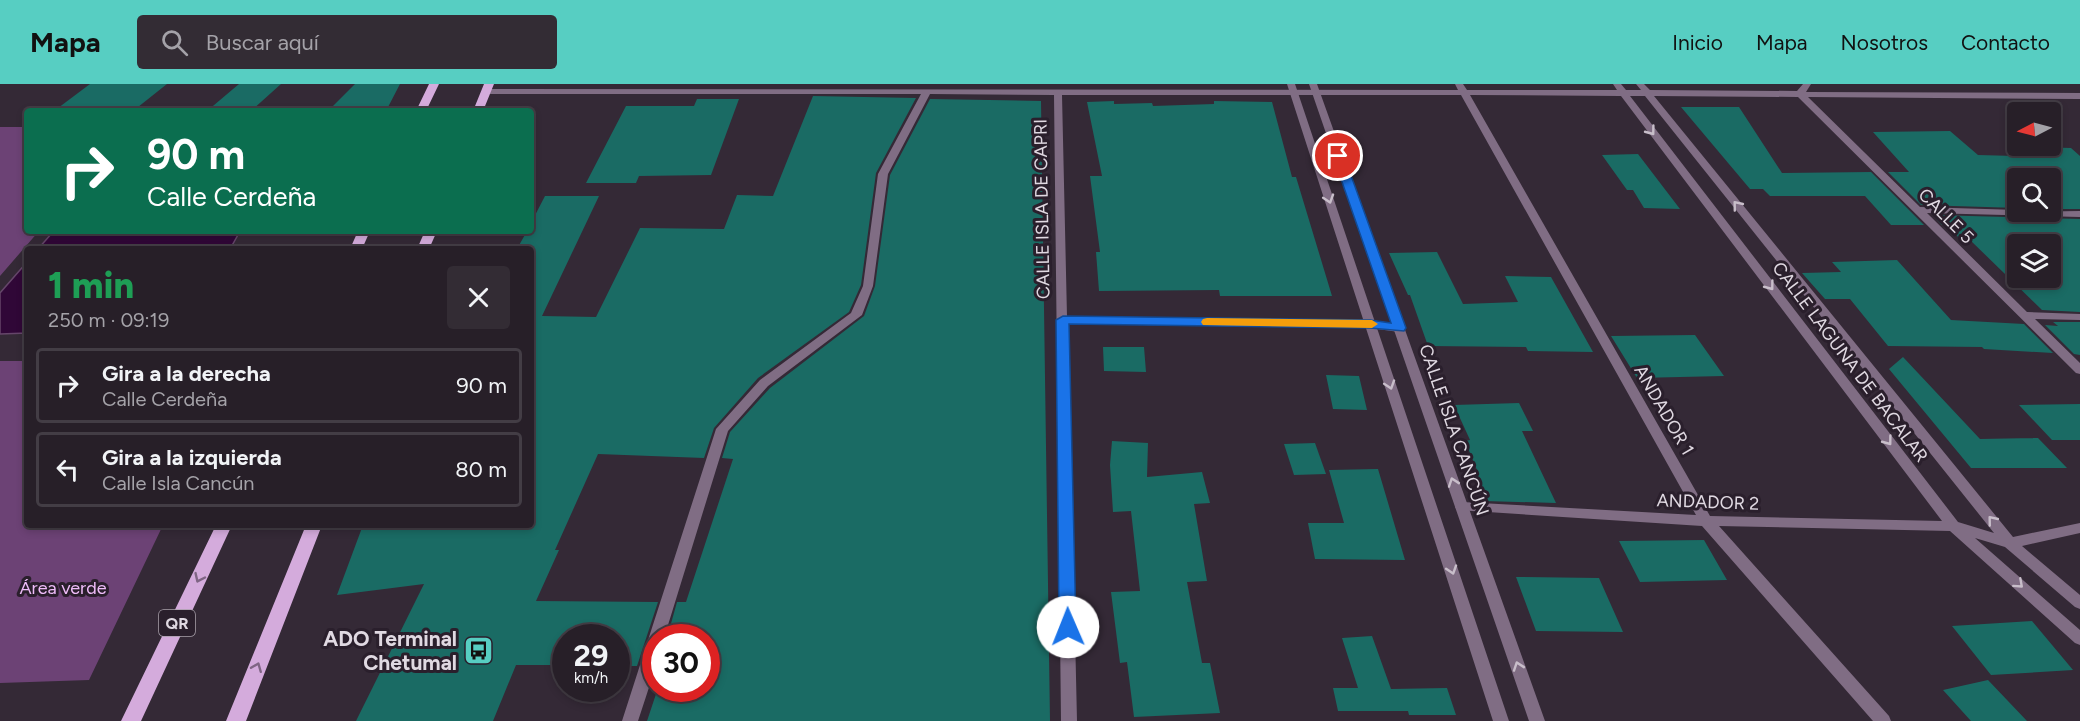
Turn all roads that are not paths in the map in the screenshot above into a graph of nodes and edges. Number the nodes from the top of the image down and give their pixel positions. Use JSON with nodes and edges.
{"nodes":[{"id":1,"x":434,"y":84,"type":"edge"},
{"id":2,"x":1808,"y":84,"type":"edge"},
{"id":3,"x":1991,"y":84,"type":"edge"},
{"id":4,"x":488,"y":88,"type":"edge"},
{"id":5,"x":810,"y":88,"type":"edge"},
{"id":6,"x":1293,"y":88,"type":"edge"},
{"id":7,"x":1314,"y":88,"type":"edge"},
{"id":8,"x":1643,"y":88,"type":"edge"},
{"id":9,"x":1461,"y":89,"type":"edge"},
{"id":10,"x":1620,"y":89,"type":"edge"},
{"id":11,"x":1058,"y":92,"type":"junction"},
{"id":12,"x":926,"y":93,"type":"junction"},
{"id":13,"x":1800,"y":94,"type":"junction"},
{"id":14,"x":1986,"y":94,"type":"junction"},
{"id":15,"x":2080,"y":96,"type":"edge"},
{"id":16,"x":423,"y":108,"type":"edge"},
{"id":17,"x":479,"y":108,"type":"edge"},
{"id":18,"x":1916,"y":210,"type":"junction"},
{"id":19,"x":2080,"y":214,"type":"edge"},
{"id":20,"x":2023,"y":315,"type":"junction"},
{"id":21,"x":2080,"y":317,"type":"edge"},
{"id":22,"x":1063,"y":320,"type":"junction"},
{"id":23,"x":1370,"y":324,"type":"junction"},
{"id":24,"x":1399,"y":328,"type":"junction"},
{"id":25,"x":2080,"y":370,"type":"edge"},
{"id":26,"x":1462,"y":507,"type":"junction"},
{"id":27,"x":1706,"y":520,"type":"junction"},
{"id":28,"x":1953,"y":526,"type":"junction"},
{"id":29,"x":223,"y":528,"type":"edge"},
{"id":30,"x":313,"y":528,"type":"edge"},
{"id":31,"x":2080,"y":528,"type":"edge"},
{"id":32,"x":2010,"y":543,"type":"junction"},
{"id":33,"x":2080,"y":603,"type":"edge"},
{"id":34,"x":661,"y":624,"type":"edge"},
{"id":35,"x":2080,"y":639,"type":"edge"},
{"id":36,"x":642,"y":683,"type":"edge"},
{"id":37,"x":130,"y":721,"type":"edge"},
{"id":38,"x":236,"y":721,"type":"edge"},
{"id":39,"x":630,"y":721,"type":"edge"},
{"id":40,"x":1069,"y":721,"type":"edge"},
{"id":41,"x":1501,"y":721,"type":"edge"},
{"id":42,"x":1538,"y":721,"type":"edge"},
{"id":43,"x":1883,"y":721,"type":"edge"}],
"edges":[{"from":1,"to":16,"type":"main road"},
{"from":2,"to":13,"type":"street"},
{"from":3,"to":14,"type":"street"},
{"from":4,"to":5,"type":"street"},
{"from":4,"to":17,"type":"main road"},
{"from":5,"to":12,"type":"street"},
{"from":6,"to":7,"type":"street"},
{"from":6,"to":11,"type":"street"},
{"from":6,"to":23,"type":"street","one_way":true},
{"from":7,"to":9,"type":"street"},
{"from":7,"to":24,"type":"street","name":"CALLE ISLA CANCÚN"},
{"from":8,"to":10,"type":"street"},
{"from":8,"to":13,"type":"street"},
{"from":32,"to":8,"type":"street","name":"CALLE LAGUNA DE BACALAR","one_way":true},
{"from":9,"to":10,"type":"street"},
{"from":9,"to":27,"type":"street","name":"ANDADOR 1"},
{"from":10,"to":28,"type":"street","name":"CALLE LAGUNA DE BACALAR","one_way":true},
{"from":11,"to":12,"type":"street"},
{"from":11,"to":22,"type":"street","name":"CALLE ISLA DE CAPRI"},
{"from":12,"to":34,"type":"street"},
{"from":13,"to":14,"type":"street"},
{"from":13,"to":18,"type":"street","name":"CALLE 5"},
{"from":14,"to":15,"type":"street"},
{"from":18,"to":19,"type":"street"},
{"from":18,"to":20,"type":"street","name":"CALLE 5"},
{"from":20,"to":21,"type":"street"},
{"from":20,"to":25,"type":"street","name":"CALLE 5"},
{"from":22,"to":23,"type":"street"},
{"from":22,"to":40,"type":"street","name":"CALLE ISLA DE CAPRI"},
{"from":23,"to":24,"type":"street"},
{"from":23,"to":41,"type":"street","one_way":true},
{"from":26,"to":24,"type":"street","name":"CALLE ISLA CANCÚN","one_way":true},
{"from":26,"to":27,"type":"street","name":"ANDADOR 2"},
{"from":42,"to":26,"type":"street","name":"CALLE ISLA CANCÚN","one_way":true},
{"from":27,"to":28,"type":"street","name":"ANDADOR 2"},
{"from":27,"to":43,"type":"street","name":"ANDADOR 1"},
{"from":28,"to":32,"type":"street","name":"ANDADOR 2"},
{"from":28,"to":35,"type":"street","name":"CALLE LAGUNA DE BACALAR","one_way":true},
{"from":29,"to":37,"type":"main road","number":"QR","one_way":true},
{"from":38,"to":30,"type":"main road","one_way":true},
{"from":31,"to":32,"type":"street"},
{"from":32,"to":33,"type":"street","name":"CALLE LAGUNA DE BACALAR"},
{"from":36,"to":39,"type":"street"}]}
